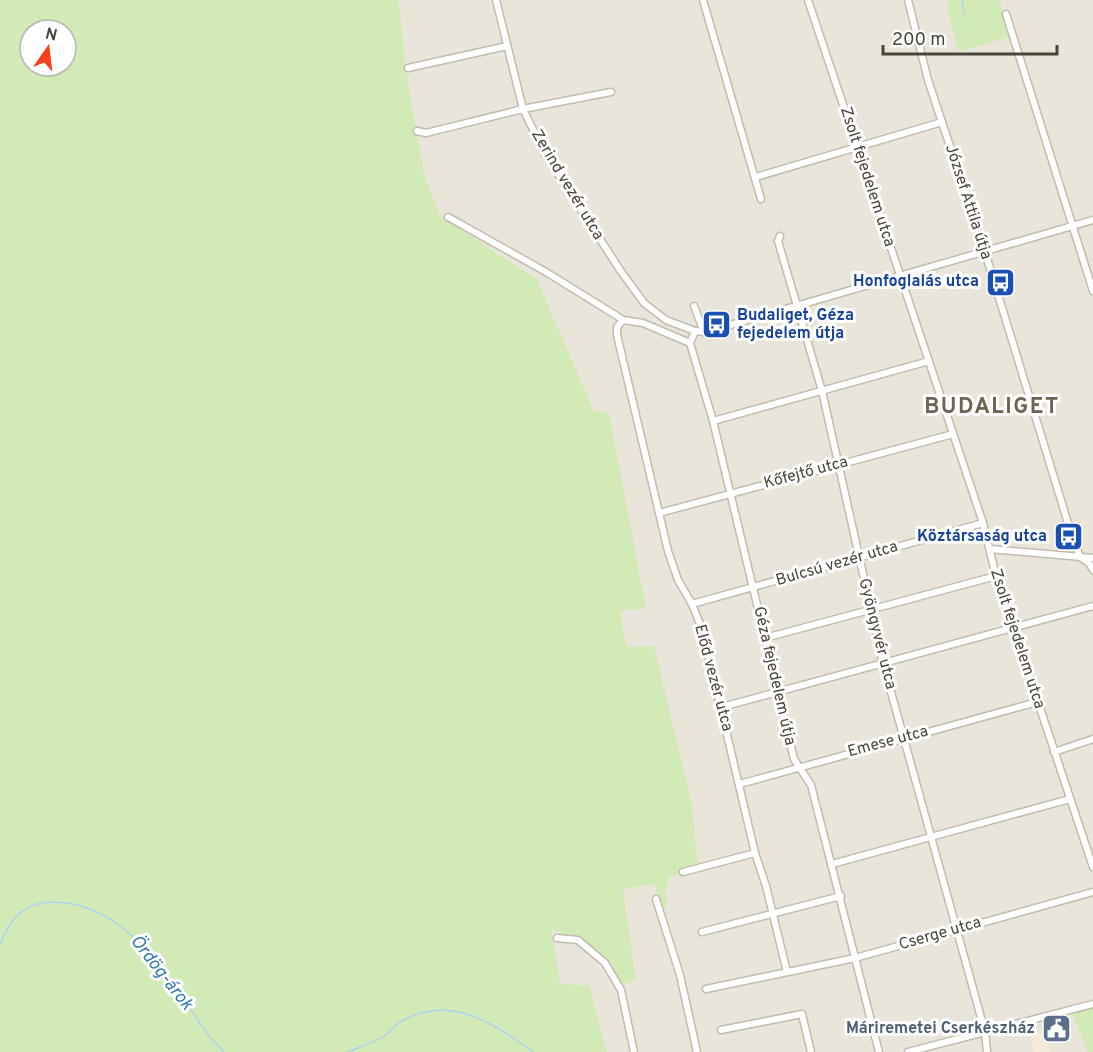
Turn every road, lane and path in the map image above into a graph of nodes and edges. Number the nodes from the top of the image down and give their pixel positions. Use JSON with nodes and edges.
{"nodes":[{"id":1,"x":496,"y":0,"type":"edge"},
{"id":2,"x":703,"y":0,"type":"edge"},
{"id":3,"x":808,"y":0,"type":"edge"},
{"id":4,"x":908,"y":0,"type":"edge"},
{"id":5,"x":1006,"y":14,"type":"dead end"},
{"id":6,"x":507,"y":46,"type":"junction"},
{"id":7,"x":408,"y":68,"type":"dead end"},
{"id":8,"x":611,"y":92,"type":"dead end"},
{"id":9,"x":523,"y":109,"type":"junction"},
{"id":10,"x":942,"y":122,"type":"junction"},
{"id":11,"x":417,"y":131,"type":"dead end"},
{"id":12,"x":858,"y":147,"type":"junction"},
{"id":13,"x":756,"y":177,"type":"junction"},
{"id":14,"x":761,"y":199,"type":"dead end"},
{"id":15,"x":448,"y":217,"type":"dead end"},
{"id":16,"x":1093,"y":220,"type":"edge"},
{"id":17,"x":1073,"y":226,"type":"junction"},
{"id":18,"x":780,"y":236,"type":"dead end"},
{"id":19,"x":985,"y":252,"type":"junction"},
{"id":20,"x":900,"y":277,"type":"junction"},
{"id":21,"x":1093,"y":291,"type":"edge"},
{"id":22,"x":694,"y":306,"type":"dead end"},
{"id":23,"x":797,"y":307,"type":"junction"},
{"id":24,"x":623,"y":320,"type":"junction"},
{"id":25,"x":695,"y":331,"type":"junction"},
{"id":26,"x":704,"y":332,"type":"junction"},
{"id":27,"x":690,"y":343,"type":"junction"},
{"id":28,"x":929,"y":361,"type":"junction"},
{"id":29,"x":822,"y":391,"type":"junction"},
{"id":30,"x":713,"y":421,"type":"junction"},
{"id":31,"x":953,"y":434,"type":"junction"},
{"id":32,"x":838,"y":465,"type":"junction"},
{"id":33,"x":729,"y":493,"type":"junction"},
{"id":34,"x":659,"y":513,"type":"junction"},
{"id":35,"x":983,"y":523,"type":"junction"},
{"id":36,"x":990,"y":549,"type":"junction"},
{"id":37,"x":859,"y":557,"type":"junction"},
{"id":38,"x":1080,"y":557,"type":"junction"},
{"id":39,"x":1093,"y":558,"type":"edge"},
{"id":40,"x":1093,"y":570,"type":"edge"},
{"id":41,"x":996,"y":576,"type":"junction"},
{"id":42,"x":753,"y":588,"type":"junction"},
{"id":43,"x":692,"y":604,"type":"junction"},
{"id":44,"x":1093,"y":606,"type":"edge"},
{"id":45,"x":871,"y":609,"type":"junction"},
{"id":46,"x":1012,"y":628,"type":"junction"},
{"id":47,"x":765,"y":638,"type":"junction"},
{"id":48,"x":883,"y":663,"type":"junction"},
{"id":49,"x":778,"y":692,"type":"junction"},
{"id":50,"x":1037,"y":702,"type":"junction"},
{"id":51,"x":722,"y":707,"type":"junction"},
{"id":52,"x":904,"y":738,"type":"junction"},
{"id":53,"x":1093,"y":739,"type":"edge"},
{"id":54,"x":1054,"y":752,"type":"junction"},
{"id":55,"x":799,"y":767,"type":"junction"},
{"id":56,"x":740,"y":784,"type":"junction"},
{"id":57,"x":1070,"y":799,"type":"junction"},
{"id":58,"x":931,"y":836,"type":"junction"},
{"id":59,"x":755,"y":853,"type":"junction"},
{"id":60,"x":832,"y":864,"type":"junction"},
{"id":61,"x":1093,"y":867,"type":"edge"},
{"id":62,"x":683,"y":872,"type":"dead end"},
{"id":63,"x":1093,"y":892,"type":"edge"},
{"id":64,"x":841,"y":896,"type":"junction"},
{"id":65,"x":656,"y":899,"type":"dead end"},
{"id":66,"x":772,"y":914,"type":"junction"},
{"id":67,"x":957,"y":928,"type":"junction"},
{"id":68,"x":702,"y":932,"type":"dead end"},
{"id":69,"x":557,"y":938,"type":"dead end"},
{"id":70,"x":855,"y":958,"type":"junction"},
{"id":71,"x":786,"y":972,"type":"junction"},
{"id":72,"x":706,"y":989,"type":"dead end"},
{"id":73,"x":1093,"y":1004,"type":"edge"},
{"id":74,"x":721,"y":1030,"type":"dead end"},
{"id":75,"x":985,"y":1032,"type":"junction"},
{"id":76,"x":634,"y":1052,"type":"edge"},
{"id":77,"x":697,"y":1052,"type":"edge"},
{"id":78,"x":811,"y":1052,"type":"edge"},
{"id":79,"x":879,"y":1052,"type":"edge"},
{"id":80,"x":910,"y":1052,"type":"edge"},
{"id":81,"x":987,"y":1052,"type":"edge"}],
"edges":[{"from":1,"to":6,"type":"street","name":"Zerind vezér utca"},
{"from":2,"to":13,"type":"street"},
{"from":3,"to":12,"type":"street","name":"Zsolt fejedelem utca"},
{"from":4,"to":10,"type":"street","name":"József Attila útja"},
{"from":5,"to":17,"type":"street"},
{"from":6,"to":7,"type":"street"},
{"from":6,"to":9,"type":"street","name":"Zerind vezér utca"},
{"from":8,"to":9,"type":"street"},
{"from":9,"to":11,"type":"street"},
{"from":9,"to":25,"type":"street","name":"Zerind vezér utca"},
{"from":10,"to":12,"type":"street"},
{"from":10,"to":19,"type":"street","name":"József Attila útja"},
{"from":12,"to":13,"type":"street"},
{"from":12,"to":20,"type":"street","name":"Zsolt fejedelem utca"},
{"from":13,"to":14,"type":"street"},
{"from":15,"to":24,"type":"street"},
{"from":16,"to":17,"type":"street"},
{"from":17,"to":19,"type":"street"},
{"from":17,"to":21,"type":"street"},
{"from":18,"to":23,"type":"street","name":"Gyöngyvér utca"},
{"from":19,"to":20,"type":"street"},
{"from":19,"to":38,"type":"street","name":"József Attila útja"},
{"from":20,"to":23,"type":"street"},
{"from":20,"to":28,"type":"street","name":"Zsolt fejedelem utca"},
{"from":22,"to":26,"type":"street"},
{"from":23,"to":26,"type":"street"},
{"from":23,"to":29,"type":"street","name":"Gyöngyvér utca"},
{"from":24,"to":27,"type":"street"},
{"from":24,"to":34,"type":"street","name":"Előd vezér utca"},
{"from":25,"to":26,"type":"street"},
{"from":25,"to":27,"type":"street"},
{"from":27,"to":30,"type":"street","name":"Géza fejedelem útja"},
{"from":28,"to":29,"type":"street"},
{"from":28,"to":31,"type":"street","name":"Zsolt fejedelem utca"},
{"from":29,"to":30,"type":"street"},
{"from":29,"to":32,"type":"street","name":"Gyöngyvér utca"},
{"from":30,"to":33,"type":"street","name":"Géza fejedelem útja"},
{"from":31,"to":32,"type":"street","name":"Kőfejtő utca"},
{"from":31,"to":35,"type":"street","name":"Zsolt fejedelem utca"},
{"from":32,"to":33,"type":"street","name":"Kőfejtő utca"},
{"from":32,"to":37,"type":"street","name":"Gyöngyvér utca"},
{"from":33,"to":34,"type":"street","name":"Kőfejtő utca"},
{"from":33,"to":42,"type":"street","name":"Géza fejedelem útja"},
{"from":34,"to":43,"type":"street","name":"Előd vezér utca"},
{"from":35,"to":36,"type":"street","name":"Zsolt fejedelem utca"},
{"from":35,"to":37,"type":"street","name":"Bulcsú vezér utca"},
{"from":36,"to":38,"type":"street"},
{"from":36,"to":41,"type":"street","name":"Zsolt fejedelem utca"},
{"from":37,"to":42,"type":"street","name":"Bulcsú vezér utca"},
{"from":37,"to":45,"type":"street","name":"Gyöngyvér utca"},
{"from":38,"to":39,"type":"street"},
{"from":38,"to":40,"type":"street","name":"József Attila útja"},
{"from":41,"to":45,"type":"street"},
{"from":41,"to":46,"type":"street","name":"Zsolt fejedelem utca"},
{"from":42,"to":43,"type":"street","name":"Bulcsú vezér utca"},
{"from":42,"to":47,"type":"street","name":"Géza fejedelem útja"},
{"from":43,"to":51,"type":"street","name":"Előd vezér utca"},
{"from":44,"to":46,"type":"street"},
{"from":45,"to":47,"type":"street"},
{"from":45,"to":48,"type":"street","name":"Gyöngyvér utca"},
{"from":46,"to":48,"type":"street"},
{"from":46,"to":50,"type":"street","name":"Zsolt fejedelem utca"},
{"from":47,"to":49,"type":"street","name":"Géza fejedelem útja"},
{"from":48,"to":49,"type":"street"},
{"from":48,"to":52,"type":"street","name":"Gyöngyvér utca"},
{"from":49,"to":51,"type":"street"},
{"from":49,"to":55,"type":"street","name":"Géza fejedelem útja"},
{"from":50,"to":52,"type":"street","name":"Emese utca"},
{"from":50,"to":54,"type":"street","name":"Zsolt fejedelem utca"},
{"from":51,"to":56,"type":"street","name":"Előd vezér utca"},
{"from":52,"to":55,"type":"street","name":"Emese utca"},
{"from":52,"to":58,"type":"street","name":"Gyöngyvér utca"},
{"from":53,"to":54,"type":"street"},
{"from":54,"to":57,"type":"street","name":"Zsolt fejedelem utca"},
{"from":55,"to":56,"type":"street","name":"Emese utca"},
{"from":55,"to":60,"type":"street","name":"Géza fejedelem útja"},
{"from":56,"to":59,"type":"street","name":"Előd vezér utca"},
{"from":57,"to":58,"type":"street"},
{"from":57,"to":61,"type":"street","name":"Zsolt fejedelem utca"},
{"from":58,"to":60,"type":"street"},
{"from":58,"to":67,"type":"street","name":"Gyöngyvér utca"},
{"from":59,"to":62,"type":"street"},
{"from":59,"to":66,"type":"street","name":"Előd vezér utca"},
{"from":60,"to":64,"type":"street","name":"Géza fejedelem útja"},
{"from":63,"to":67,"type":"street","name":"Cserge utca"},
{"from":64,"to":66,"type":"street"},
{"from":64,"to":70,"type":"street","name":"Géza fejedelem útja"},
{"from":65,"to":77,"type":"street"},
{"from":66,"to":68,"type":"street"},
{"from":66,"to":71,"type":"street","name":"Előd vezér utca"},
{"from":67,"to":70,"type":"street","name":"Cserge utca"},
{"from":67,"to":75,"type":"street","name":"Gyöngyvér utca"},
{"from":69,"to":76,"type":"street"},
{"from":70,"to":71,"type":"street","name":"Cserge utca"},
{"from":70,"to":79,"type":"street","name":"Géza fejedelem útja"},
{"from":71,"to":72,"type":"street","name":"Cserge utca"},
{"from":73,"to":75,"type":"street"},
{"from":74,"to":78,"type":"street"},
{"from":75,"to":80,"type":"street"},
{"from":75,"to":81,"type":"street","name":"Gyöngyvér utca"}]}
